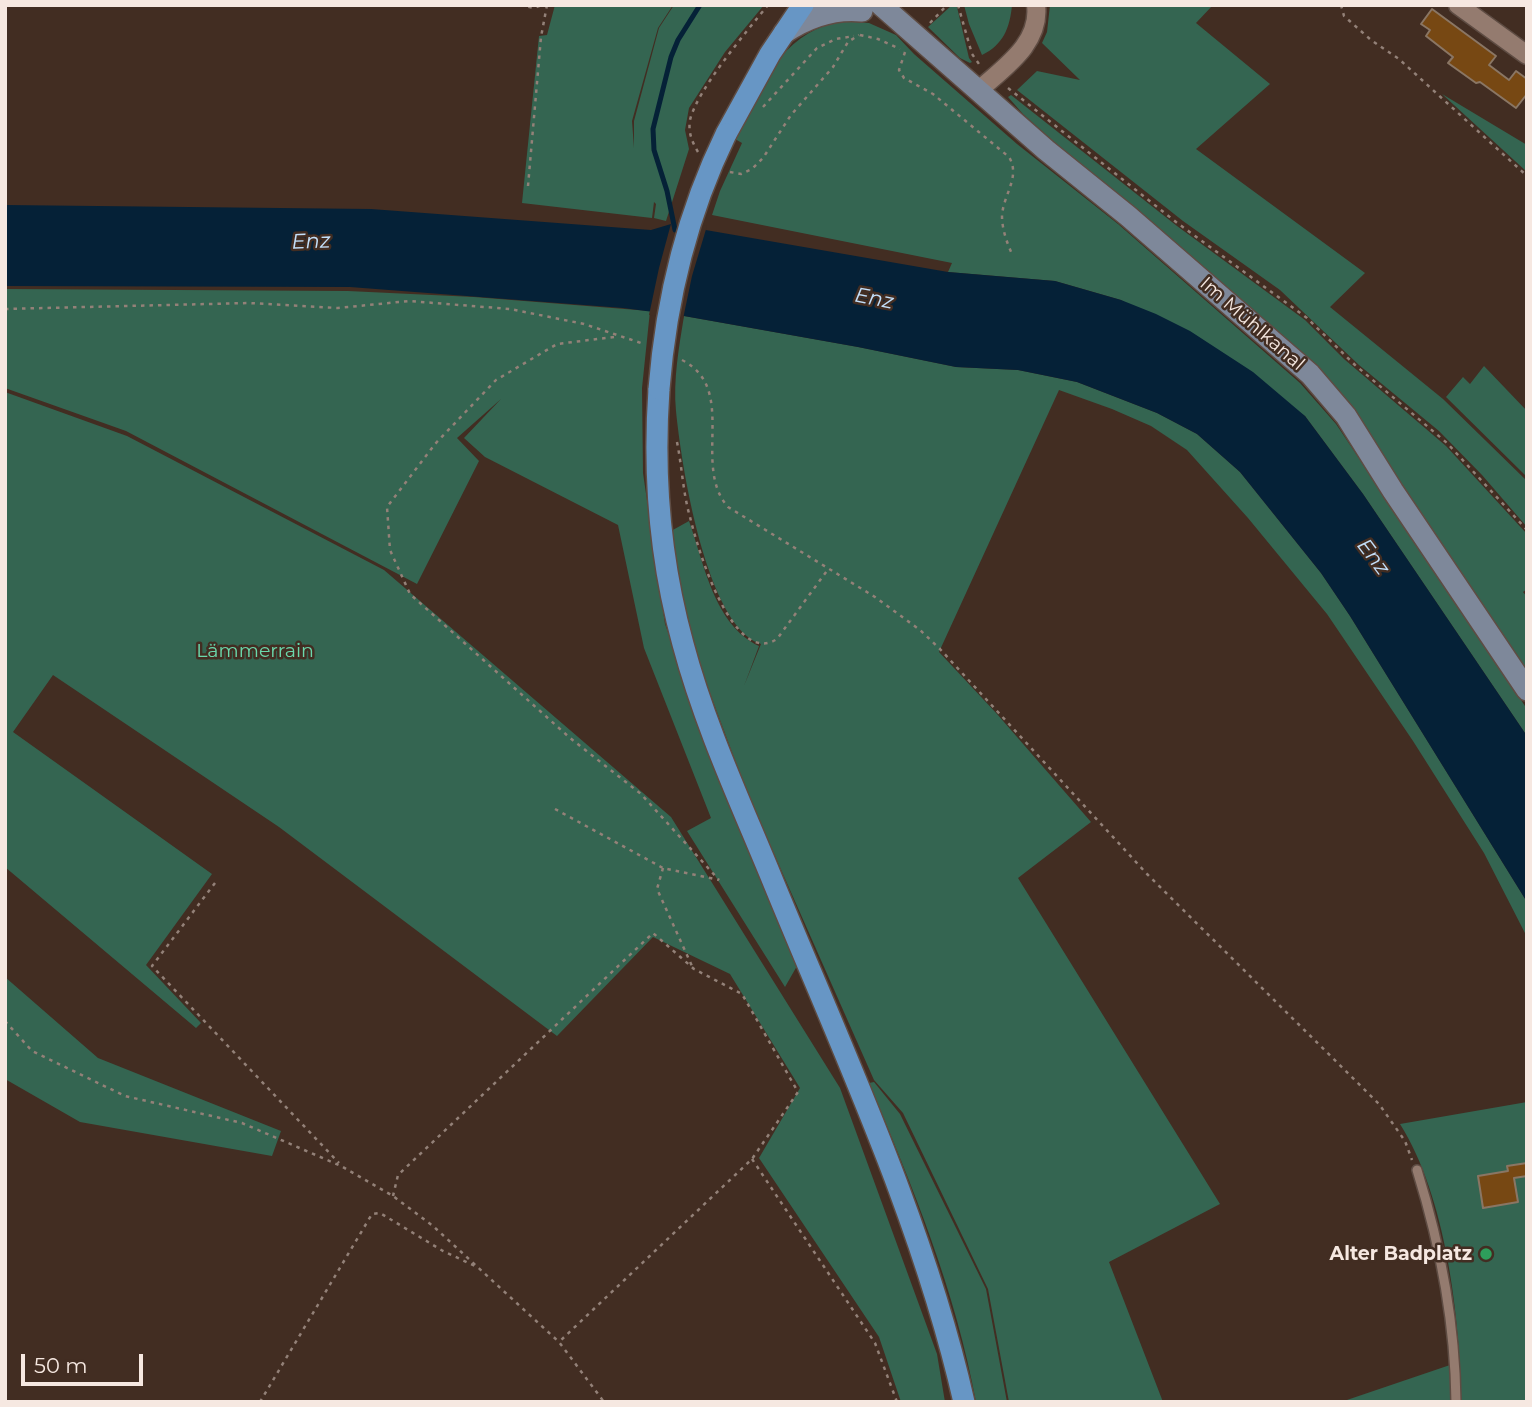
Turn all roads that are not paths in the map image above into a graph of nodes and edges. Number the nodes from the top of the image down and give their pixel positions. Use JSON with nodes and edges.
{"nodes":[{"id":1,"x":803,"y":5,"type":"edge"},
{"id":2,"x":1037,"y":5,"type":"edge"},
{"id":3,"x":1458,"y":5,"type":"edge"},
{"id":4,"x":866,"y":7,"type":"edge"},
{"id":5,"x":784,"y":33,"type":"junction"},
{"id":6,"x":1527,"y":55,"type":"edge"},
{"id":7,"x":978,"y":91,"type":"junction"},
{"id":8,"x":1527,"y":690,"type":"edge"},
{"id":9,"x":1417,"y":1171,"type":"road end"},
{"id":10,"x":964,"y":1402,"type":"edge"},
{"id":11,"x":1456,"y":1402,"type":"edge"}],
"edges":[{"from":1,"to":5,"type":"main road"},
{"from":2,"to":7,"type":"street"},
{"from":3,"to":6,"type":"street"},
{"from":4,"to":5,"type":"street"},
{"from":4,"to":7,"type":"street","name":"Im Mühlkanal"},
{"from":5,"to":10,"type":"main road","bridge":true},
{"from":7,"to":8,"type":"street","name":"Im Mühlkanal"},
{"from":9,"to":11,"type":"lane"}]}
